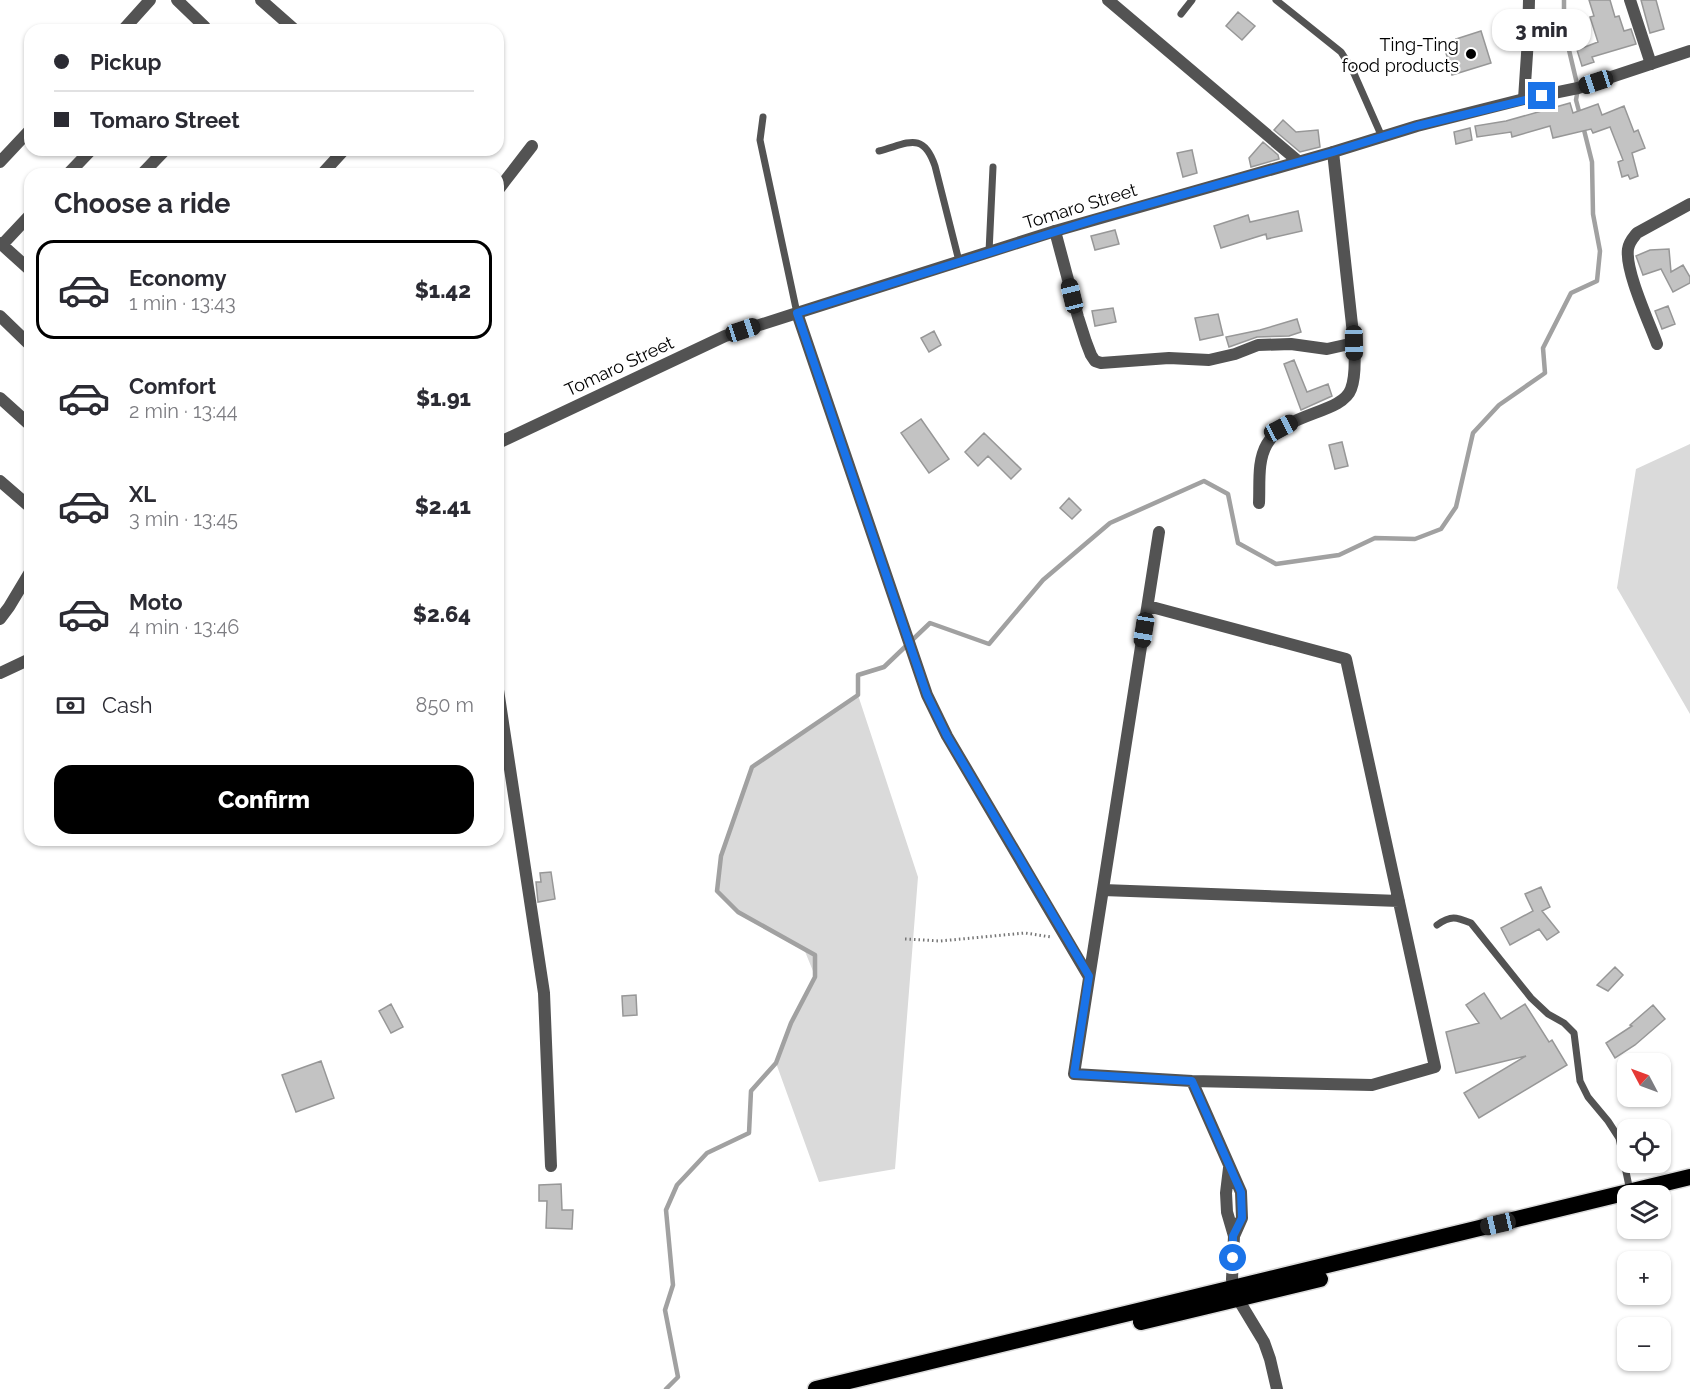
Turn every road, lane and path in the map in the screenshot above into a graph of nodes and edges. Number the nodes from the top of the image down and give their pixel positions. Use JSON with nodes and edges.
{"nodes":[{"id":1,"x":150,"y":0,"type":"edge"},
{"id":2,"x":177,"y":0,"type":"edge"},
{"id":3,"x":261,"y":0,"type":"edge"},
{"id":4,"x":1108,"y":0,"type":"edge"},
{"id":5,"x":1192,"y":0,"type":"edge"},
{"id":6,"x":1276,"y":0,"type":"edge"},
{"id":7,"x":1529,"y":0,"type":"edge"},
{"id":8,"x":1630,"y":0,"type":"edge"},
{"id":9,"x":1180,"y":14,"type":"dead end"},
{"id":10,"x":128,"y":24,"type":"edge"},
{"id":11,"x":200,"y":24,"type":"edge"},
{"id":12,"x":288,"y":24,"type":"edge"},
{"id":13,"x":1690,"y":51,"type":"edge"},
{"id":14,"x":1651,"y":64,"type":"junction"},
{"id":15,"x":1524,"y":99,"type":"junction"},
{"id":16,"x":763,"y":117,"type":"dead end"},
{"id":17,"x":24,"y":136,"type":"edge"},
{"id":18,"x":1382,"y":137,"type":"junction"},
{"id":19,"x":532,"y":146,"type":"dead end"},
{"id":20,"x":879,"y":151,"type":"dead end"},
{"id":21,"x":1333,"y":152,"type":"junction"},
{"id":22,"x":85,"y":156,"type":"edge"},
{"id":23,"x":159,"y":156,"type":"edge"},
{"id":24,"x":338,"y":156,"type":"edge"},
{"id":25,"x":1298,"y":161,"type":"junction"},
{"id":26,"x":0,"y":162,"type":"edge"},
{"id":27,"x":993,"y":167,"type":"dead end"},
{"id":28,"x":74,"y":168,"type":"edge"},
{"id":29,"x":148,"y":168,"type":"edge"},
{"id":30,"x":328,"y":168,"type":"edge"},
{"id":31,"x":504,"y":182,"type":"edge"},
{"id":32,"x":1690,"y":204,"type":"edge"},
{"id":33,"x":24,"y":221,"type":"edge"},
{"id":34,"x":1055,"y":231,"type":"junction"},
{"id":35,"x":1,"y":244,"type":"edge"},
{"id":36,"x":988,"y":252,"type":"junction"},
{"id":37,"x":960,"y":261,"type":"junction"},
{"id":38,"x":24,"y":265,"type":"edge"},
{"id":39,"x":797,"y":313,"type":"junction"},
{"id":40,"x":0,"y":316,"type":"edge"},
{"id":41,"x":24,"y":339,"type":"edge"},
{"id":42,"x":1354,"y":343,"type":"junction"},
{"id":43,"x":1657,"y":344,"type":"dead end"},
{"id":44,"x":0,"y":398,"type":"edge"},
{"id":45,"x":24,"y":419,"type":"edge"},
{"id":46,"x":504,"y":440,"type":"edge"},
{"id":47,"x":0,"y":481,"type":"edge"},
{"id":48,"x":24,"y":502,"type":"edge"},
{"id":49,"x":1259,"y":503,"type":"dead end"},
{"id":50,"x":1159,"y":532,"type":"dead end"},
{"id":51,"x":24,"y":582,"type":"edge"},
{"id":52,"x":1148,"y":606,"type":"junction"},
{"id":53,"x":1,"y":617,"type":"edge"},
{"id":54,"x":24,"y":662,"type":"edge"},
{"id":55,"x":0,"y":673,"type":"edge"},
{"id":56,"x":504,"y":730,"type":"edge"},
{"id":57,"x":1103,"y":890,"type":"junction"},
{"id":58,"x":1399,"y":901,"type":"junction"},
{"id":59,"x":1437,"y":925,"type":"dead end"},
{"id":60,"x":905,"y":939,"type":"dead end"},
{"id":61,"x":1068,"y":940,"type":"junction"},
{"id":62,"x":1089,"y":976,"type":"junction"},
{"id":63,"x":1192,"y":1081,"type":"junction"},
{"id":64,"x":551,"y":1166,"type":"dead end"},
{"id":65,"x":1690,"y":1177,"type":"edge"},
{"id":66,"x":1627,"y":1185,"type":"edge"},
{"id":67,"x":1667,"y":1185,"type":"edge"},
{"id":68,"x":1690,"y":1188,"type":"edge"},
{"id":69,"x":1671,"y":1193,"type":"edge"},
{"id":70,"x":1617,"y":1201,"type":"edge"},
{"id":71,"x":1236,"y":1293,"type":"junction"},
{"id":72,"x":816,"y":1389,"type":"edge"},
{"id":73,"x":863,"y":1389,"type":"edge"},
{"id":74,"x":1277,"y":1389,"type":"edge"}],
"edges":[{"from":1,"to":10,"type":"street"},
{"from":2,"to":11,"type":"street"},
{"from":3,"to":12,"type":"street"},
{"from":4,"to":25,"type":"street"},
{"from":5,"to":9,"type":"lane"},
{"from":6,"to":18,"type":"lane"},
{"from":7,"to":15,"type":"street"},
{"from":8,"to":14,"type":"street"},
{"from":13,"to":14,"type":"street","name":"Tomaro Street"},
{"from":14,"to":15,"type":"street","name":"Tomaro Street"},
{"from":15,"to":18,"type":"street","name":"Tomaro Street"},
{"from":16,"to":39,"type":"lane"},
{"from":17,"to":26,"type":"street"},
{"from":18,"to":21,"type":"street","name":"Tomaro Street"},
{"from":19,"to":31,"type":"street"},
{"from":20,"to":37,"type":"lane"},
{"from":21,"to":25,"type":"street","name":"Tomaro Street"},
{"from":21,"to":42,"type":"street"},
{"from":22,"to":28,"type":"street"},
{"from":23,"to":29,"type":"street"},
{"from":24,"to":30,"type":"street"},
{"from":25,"to":34,"type":"street","name":"Tomaro Street"},
{"from":27,"to":36,"type":"lane"},
{"from":32,"to":43,"type":"street"},
{"from":33,"to":35,"type":"street"},
{"from":34,"to":36,"type":"street","name":"Tomaro Street"},
{"from":34,"to":42,"type":"street"},
{"from":35,"to":38,"type":"street"},
{"from":36,"to":37,"type":"street","name":"Tomaro Street"},
{"from":37,"to":39,"type":"street","name":"Tomaro Street"},
{"from":39,"to":46,"type":"street","name":"Tomaro Street"},
{"from":39,"to":61,"type":"street"},
{"from":40,"to":41,"type":"street"},
{"from":42,"to":49,"type":"street"},
{"from":44,"to":45,"type":"street"},
{"from":47,"to":48,"type":"street"},
{"from":50,"to":52,"type":"street"},
{"from":51,"to":53,"type":"street"},
{"from":52,"to":57,"type":"street"},
{"from":52,"to":58,"type":"street"},
{"from":54,"to":55,"type":"street"},
{"from":56,"to":64,"type":"street"},
{"from":57,"to":58,"type":"street"},
{"from":57,"to":62,"type":"street"},
{"from":58,"to":63,"type":"street"},
{"from":59,"to":66,"type":"lane"},
{"from":60,"to":61,"type":"path"},
{"from":61,"to":62,"type":"street"},
{"from":62,"to":63,"type":"street"},
{"from":63,"to":71,"type":"street"},
{"from":65,"to":67,"type":"highway"},
{"from":68,"to":69,"type":"highway"},
{"from":70,"to":71,"type":"highway"},
{"from":71,"to":72,"type":"highway"},
{"from":71,"to":73,"type":"highway"},
{"from":71,"to":74,"type":"street"}]}
